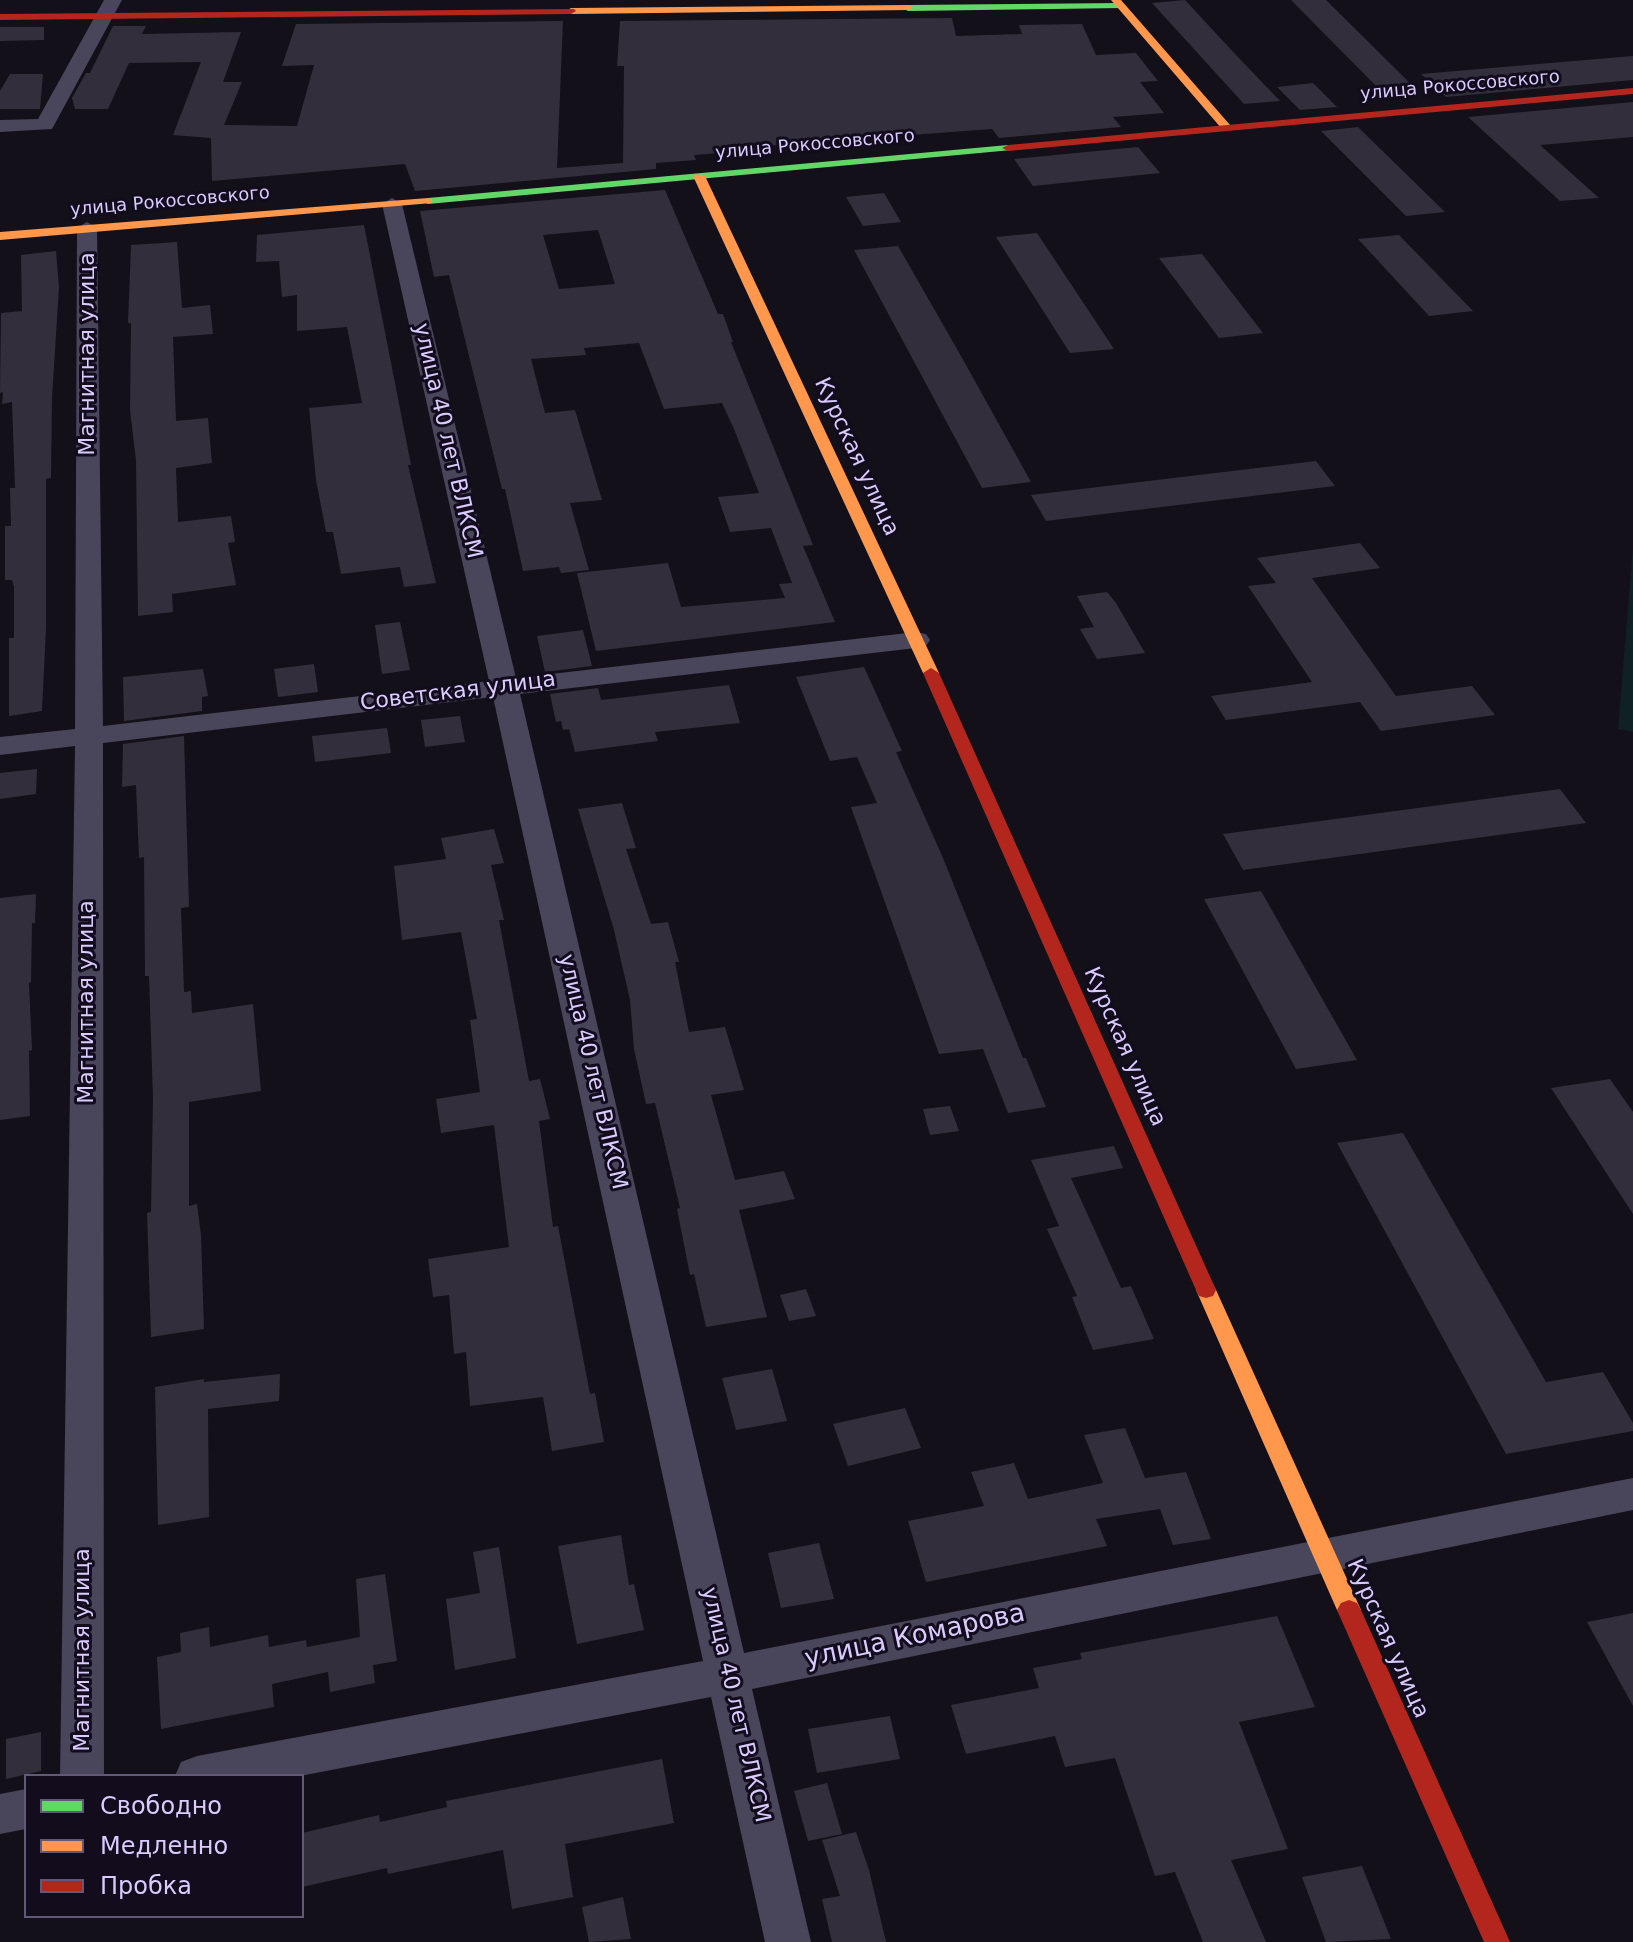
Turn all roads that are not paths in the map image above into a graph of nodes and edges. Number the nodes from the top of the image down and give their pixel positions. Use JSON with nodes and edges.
{"nodes":[{"id":1,"x":1118,"y":3,"type":"edge"},
{"id":2,"x":332,"y":7,"type":"edge"},
{"id":3,"x":109,"y":8,"type":"edge"},
{"id":4,"x":0,"y":17,"type":"edge"},
{"id":5,"x":1633,"y":91,"type":"edge"},
{"id":6,"x":0,"y":126,"type":"edge"},
{"id":7,"x":1226,"y":127,"type":"junction"},
{"id":8,"x":699,"y":176,"type":"junction"},
{"id":9,"x":392,"y":204,"type":"junction"},
{"id":10,"x":87,"y":228,"type":"junction"},
{"id":11,"x":0,"y":236,"type":"edge"},
{"id":12,"x":916,"y":640,"type":"junction"},
{"id":13,"x":504,"y":686,"type":"junction"},
{"id":14,"x":89,"y":735,"type":"junction"},
{"id":15,"x":0,"y":746,"type":"edge"},
{"id":16,"x":1633,"y":1494,"type":"edge"},
{"id":17,"x":1322,"y":1554,"type":"junction"},
{"id":18,"x":728,"y":1675,"type":"junction"},
{"id":19,"x":82,"y":1774,"type":"edge"},
{"id":20,"x":208,"y":1774,"type":"edge"},
{"id":21,"x":24,"y":1809,"type":"edge"},
{"id":22,"x":0,"y":1814,"type":"edge"},
{"id":23,"x":788,"y":1942,"type":"edge"},
{"id":24,"x":1497,"y":1942,"type":"edge"}],
"edges":[{"from":1,"to":2,"type":"main road"},
{"from":1,"to":7,"type":"main road"},
{"from":2,"to":3,"type":"main road"},
{"from":3,"to":4,"type":"main road"},
{"from":3,"to":6,"type":"street"},
{"from":5,"to":7,"type":"main road","name":"улица Рокоссовского"},
{"from":7,"to":8,"type":"main road","name":"улица Рокоссовского"},
{"from":8,"to":9,"type":"main road","name":"улица Рокоссовского"},
{"from":8,"to":12,"type":"main road","name":"Курская улица"},
{"from":9,"to":10,"type":"main road","name":"улица Рокоссовского"},
{"from":9,"to":13,"type":"street","name":"улица 40 лет ВЛКСМ"},
{"from":10,"to":11,"type":"main road","name":"улица Рокоссовского"},
{"from":10,"to":14,"type":"street","name":"Магнитная улица"},
{"from":12,"to":13,"type":"street","name":"Советская улица"},
{"from":12,"to":17,"type":"main road","name":"Курская улица"},
{"from":13,"to":14,"type":"street","name":"Советская улица"},
{"from":13,"to":18,"type":"street","name":"улица 40 лет ВЛКСМ"},
{"from":14,"to":15,"type":"street","name":"Советская улица"},
{"from":14,"to":19,"type":"street","name":"Магнитная улица"},
{"from":16,"to":17,"type":"street","name":"улица Комарова"},
{"from":17,"to":18,"type":"street","name":"улица Комарова"},
{"from":17,"to":24,"type":"main road","name":"Курская улица"},
{"from":18,"to":20,"type":"street","name":"улица Комарова"},
{"from":18,"to":23,"type":"street","name":"улица 40 лет ВЛКСМ"},
{"from":21,"to":22,"type":"street"}]}
